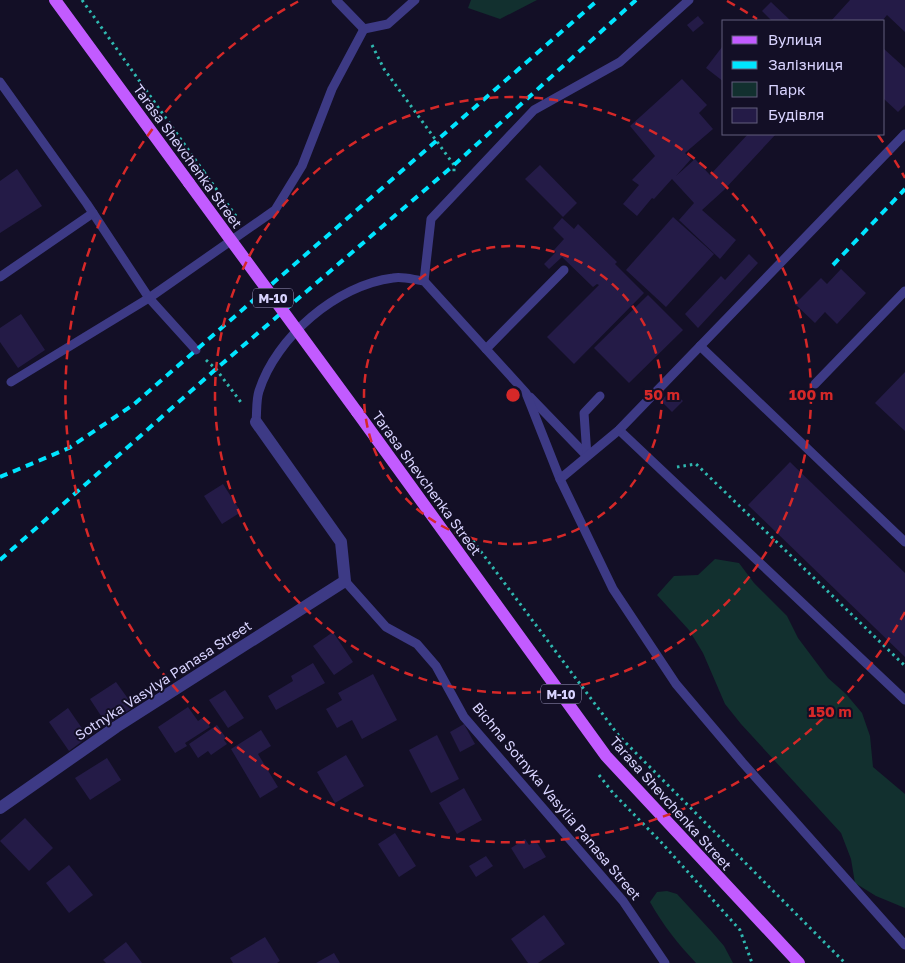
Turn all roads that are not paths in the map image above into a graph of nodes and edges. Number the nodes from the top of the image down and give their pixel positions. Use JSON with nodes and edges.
{"nodes":[{"id":1,"x":55,"y":0,"type":"edge"},
{"id":2,"x":336,"y":0,"type":"edge"},
{"id":3,"x":415,"y":0,"type":"edge"},
{"id":4,"x":689,"y":0,"type":"edge"},
{"id":5,"x":364,"y":29,"type":"junction"},
{"id":6,"x":0,"y":82,"type":"edge"},
{"id":7,"x":905,"y":134,"type":"edge"},
{"id":8,"x":93,"y":212,"type":"junction"},
{"id":9,"x":564,"y":270,"type":"dead end"},
{"id":10,"x":0,"y":277,"type":"edge"},
{"id":11,"x":424,"y":281,"type":"junction"},
{"id":12,"x":905,"y":292,"type":"edge"},
{"id":13,"x":149,"y":298,"type":"junction"},
{"id":14,"x":700,"y":346,"type":"junction"},
{"id":15,"x":486,"y":349,"type":"junction"},
{"id":16,"x":196,"y":350,"type":"road end"},
{"id":17,"x":11,"y":382,"type":"dead end"},
{"id":18,"x":815,"y":384,"type":"dead end"},
{"id":19,"x":526,"y":393,"type":"junction"},
{"id":20,"x":600,"y":396,"type":"dead end"},
{"id":21,"x":256,"y":422,"type":"joint"},
{"id":22,"x":618,"y":430,"type":"junction"},
{"id":23,"x":587,"y":456,"type":"junction"},
{"id":24,"x":560,"y":479,"type":"junction"},
{"id":25,"x":905,"y":542,"type":"edge"},
{"id":26,"x":345,"y":581,"type":"junction"},
{"id":27,"x":905,"y":700,"type":"edge"},
{"id":28,"x":0,"y":808,"type":"edge"},
{"id":29,"x":905,"y":944,"type":"edge"},
{"id":30,"x":794,"y":961,"type":"edge"},
{"id":31,"x":665,"y":963,"type":"edge"}],
"edges":[{"from":1,"to":30,"type":"main road","name":"Tarasa Shevchenka Street","number":"М-10","bridge":true},
{"from":2,"to":5,"type":"lane"},
{"from":3,"to":5,"type":"lane"},
{"from":4,"to":11,"type":"lane"},
{"from":5,"to":13,"type":"lane"},
{"from":6,"to":8,"type":"lane"},
{"from":7,"to":14,"type":"lane"},
{"from":8,"to":10,"type":"lane"},
{"from":8,"to":13,"type":"lane"},
{"from":9,"to":15,"type":"lane"},
{"from":11,"to":15,"type":"lane"},
{"from":11,"to":21,"type":"lane"},
{"from":12,"to":18,"type":"lane"},
{"from":13,"to":16,"type":"lane"},
{"from":13,"to":17,"type":"lane"},
{"from":14,"to":22,"type":"lane"},
{"from":14,"to":25,"type":"lane"},
{"from":15,"to":19,"type":"lane"},
{"from":19,"to":23,"type":"lane"},
{"from":19,"to":24,"type":"lane"},
{"from":20,"to":23,"type":"lane"},
{"from":21,"to":26,"type":"street"},
{"from":22,"to":23,"type":"lane"},
{"from":22,"to":27,"type":"lane"},
{"from":23,"to":24,"type":"lane"},
{"from":24,"to":29,"type":"lane"},
{"from":26,"to":28,"type":"street","name":"Sotnyka Vasylya Panasa Street"},
{"from":26,"to":31,"type":"lane","name":"Bichna Sotnyka Vasylia Panasa Street"}]}
